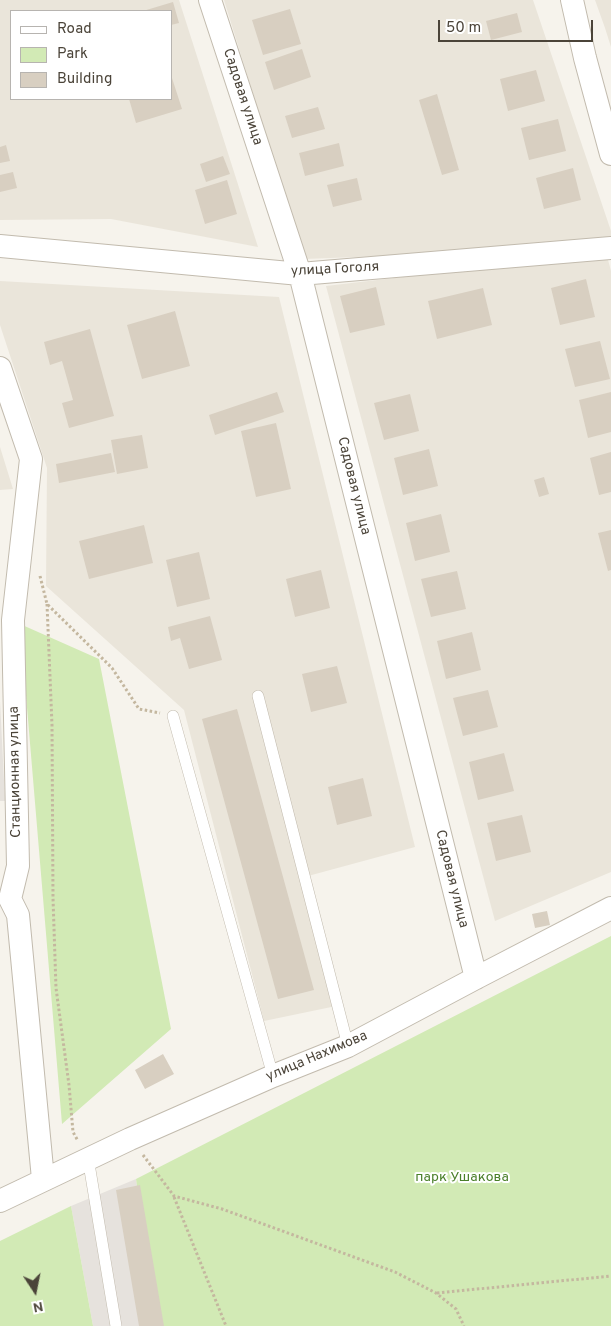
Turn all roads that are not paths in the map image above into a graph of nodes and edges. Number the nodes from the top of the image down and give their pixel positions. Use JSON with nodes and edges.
{"nodes":[{"id":1,"x":210,"y":0,"type":"edge"},
{"id":2,"x":572,"y":0,"type":"edge"},
{"id":3,"x":611,"y":154,"type":"edge"},
{"id":4,"x":0,"y":246,"type":"edge"},
{"id":5,"x":611,"y":248,"type":"edge"},
{"id":6,"x":300,"y":274,"type":"junction"},
{"id":7,"x":0,"y":368,"type":"edge"},
{"id":8,"x":7,"y":621,"type":"edge"},
{"id":9,"x":258,"y":696,"type":"dead end"},
{"id":10,"x":173,"y":716,"type":"road end"},
{"id":11,"x":5,"y":894,"type":"edge"},
{"id":12,"x":611,"y":908,"type":"edge"},
{"id":13,"x":476,"y":978,"type":"junction"},
{"id":14,"x":348,"y":1046,"type":"junction"},
{"id":15,"x":273,"y":1076,"type":"junction"},
{"id":16,"x":88,"y":1158,"type":"junction"},
{"id":17,"x":44,"y":1179,"type":"junction"},
{"id":18,"x":0,"y":1201,"type":"edge"},
{"id":19,"x":116,"y":1326,"type":"edge"}],
"edges":[{"from":1,"to":6,"type":"street","name":"Садовая улица"},
{"from":2,"to":3,"type":"street"},
{"from":4,"to":6,"type":"street","name":"улица Гоголя"},
{"from":5,"to":6,"type":"street","name":"улица Гоголя"},
{"from":6,"to":13,"type":"street","name":"Садовая улица"},
{"from":7,"to":8,"type":"street","name":"Станционная улица"},
{"from":8,"to":11,"type":"street","name":"Станционная улица"},
{"from":9,"to":14,"type":"lane"},
{"from":10,"to":15,"type":"lane"},
{"from":11,"to":17,"type":"street","name":"Станционная улица"},
{"from":12,"to":13,"type":"street","name":"улица Нахимова"},
{"from":13,"to":14,"type":"street","name":"улица Нахимова"},
{"from":14,"to":15,"type":"street","name":"улица Нахимова"},
{"from":15,"to":16,"type":"street","name":"улица Нахимова"},
{"from":16,"to":17,"type":"street","name":"улица Нахимова"},
{"from":16,"to":19,"type":"lane"},
{"from":17,"to":18,"type":"street","name":"улица Нахимова"}]}
